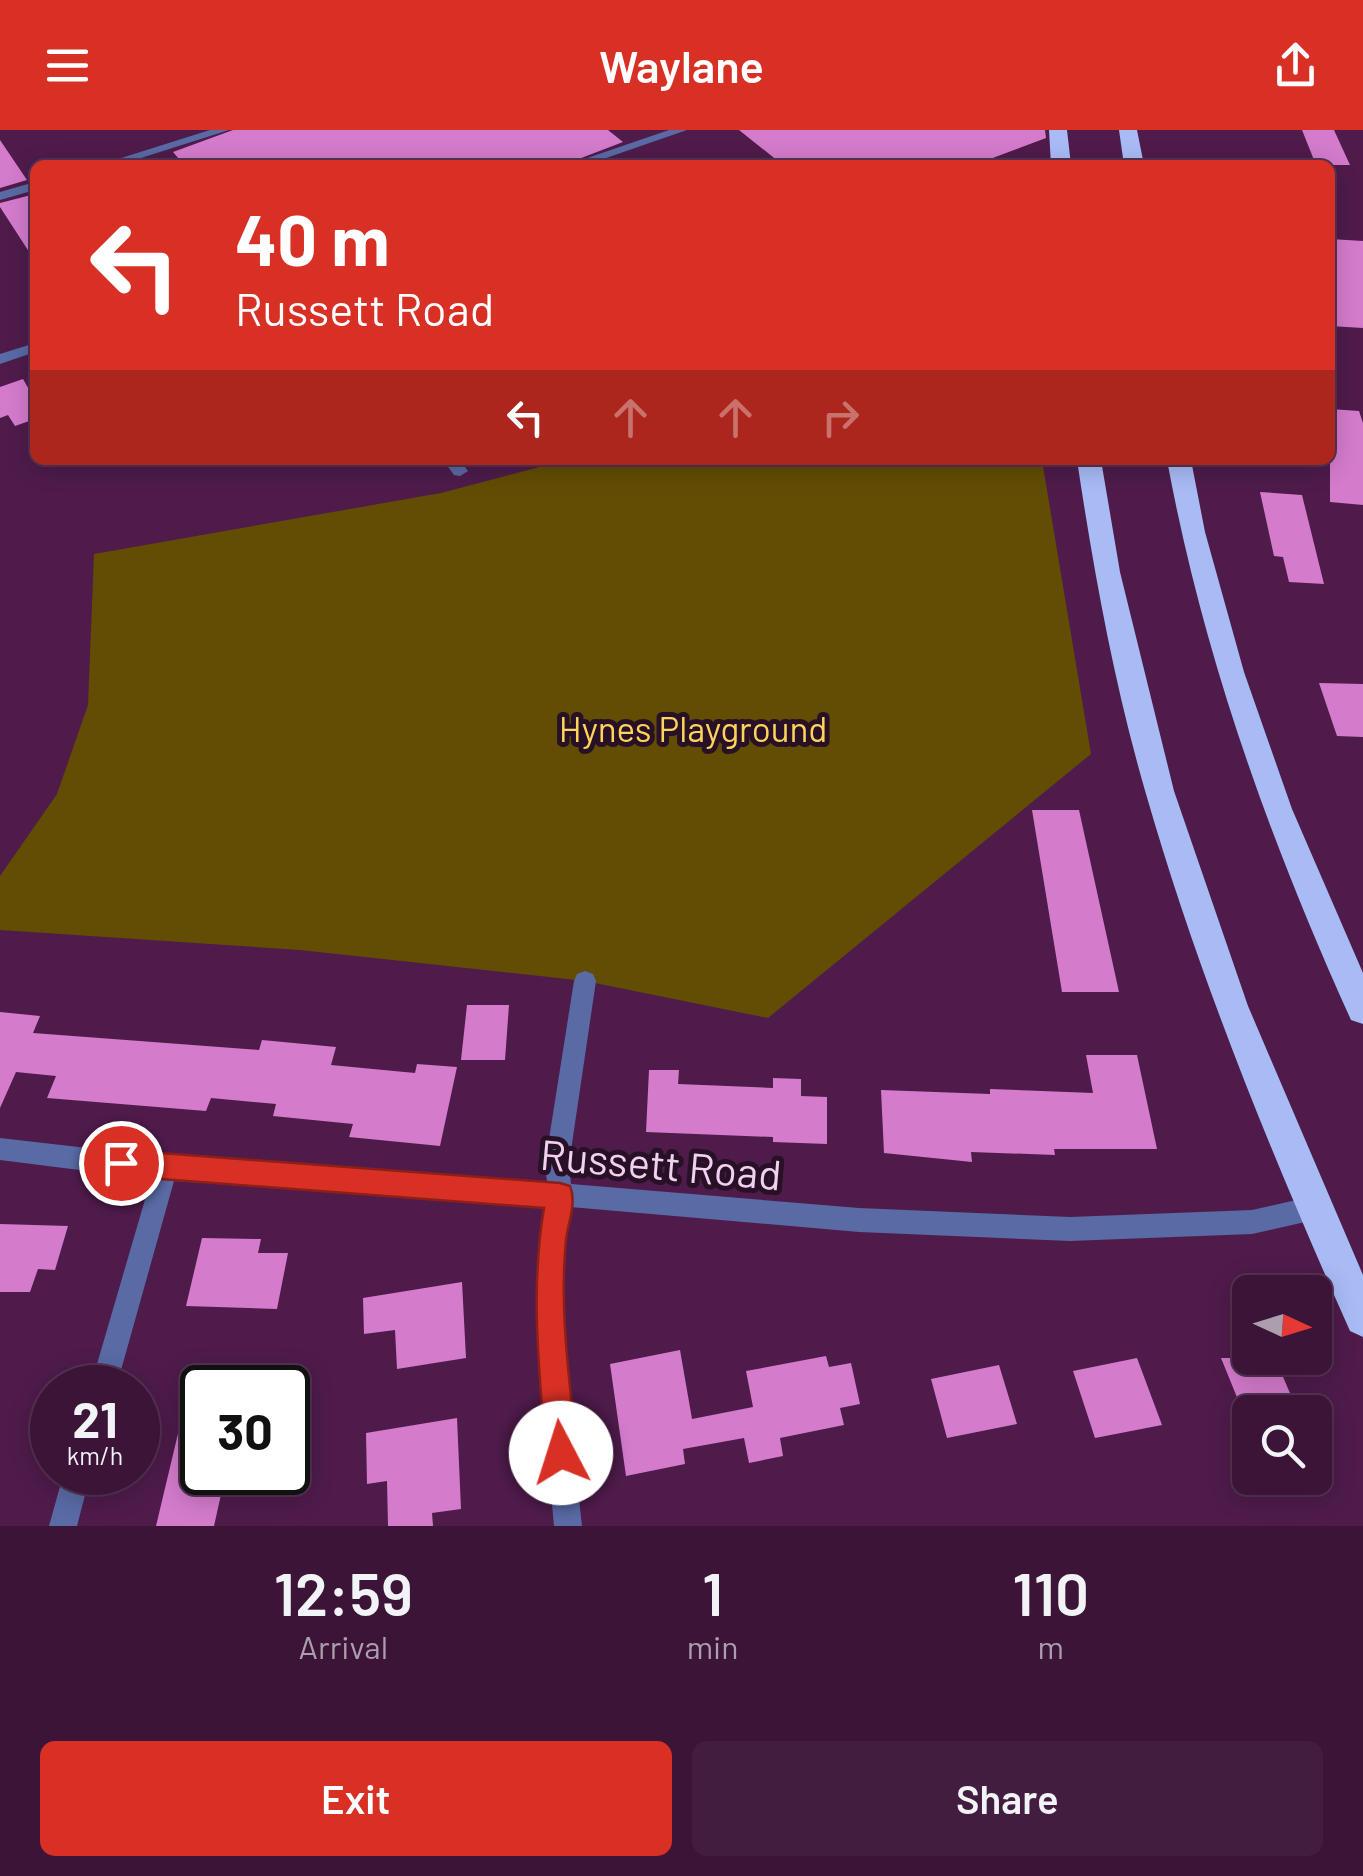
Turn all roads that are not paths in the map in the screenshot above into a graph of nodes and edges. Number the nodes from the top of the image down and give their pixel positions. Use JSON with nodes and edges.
{"nodes":[{"id":1,"x":223,"y":130,"type":"edge"},
{"id":2,"x":681,"y":130,"type":"edge"},
{"id":3,"x":1058,"y":130,"type":"edge"},
{"id":4,"x":1128,"y":130,"type":"edge"},
{"id":5,"x":122,"y":160,"type":"edge"},
{"id":6,"x":589,"y":160,"type":"edge"},
{"id":7,"x":1056,"y":160,"type":"edge"},
{"id":8,"x":1133,"y":160,"type":"edge"},
{"id":9,"x":30,"y":187,"type":"edge"},
{"id":10,"x":0,"y":196,"type":"edge"},
{"id":11,"x":30,"y":350,"type":"edge"},
{"id":12,"x":0,"y":360,"type":"edge"},
{"id":13,"x":1090,"y":465,"type":"edge"},
{"id":14,"x":1180,"y":465,"type":"edge"},
{"id":15,"x":585,"y":980,"type":"dead end"},
{"id":16,"x":1363,"y":1010,"type":"edge"},
{"id":17,"x":0,"y":1149,"type":"edge"},
{"id":18,"x":166,"y":1169,"type":"junction"},
{"id":19,"x":560,"y":1196,"type":"junction"},
{"id":20,"x":1314,"y":1208,"type":"junction"},
{"id":21,"x":1363,"y":1318,"type":"edge"},
{"id":22,"x":110,"y":1365,"type":"edge"},
{"id":23,"x":72,"y":1495,"type":"edge"},
{"id":24,"x":63,"y":1526,"type":"edge"},
{"id":25,"x":568,"y":1526,"type":"edge"}],
"edges":[{"from":1,"to":5,"type":"street"},
{"from":2,"to":6,"type":"street"},
{"from":3,"to":7,"type":"highway"},
{"from":4,"to":8,"type":"highway"},
{"from":9,"to":10,"type":"street"},
{"from":11,"to":12,"type":"street"},
{"from":13,"to":20,"type":"highway"},
{"from":14,"to":16,"type":"highway"},
{"from":15,"to":19,"type":"street"},
{"from":17,"to":18,"type":"street","name":"Russett Road"},
{"from":18,"to":19,"type":"street","name":"Russett Road"},
{"from":18,"to":22,"type":"street"},
{"from":19,"to":20,"type":"street","name":"Russett Road"},
{"from":19,"to":25,"type":"street"},
{"from":20,"to":21,"type":"highway"},
{"from":23,"to":24,"type":"street"}]}
